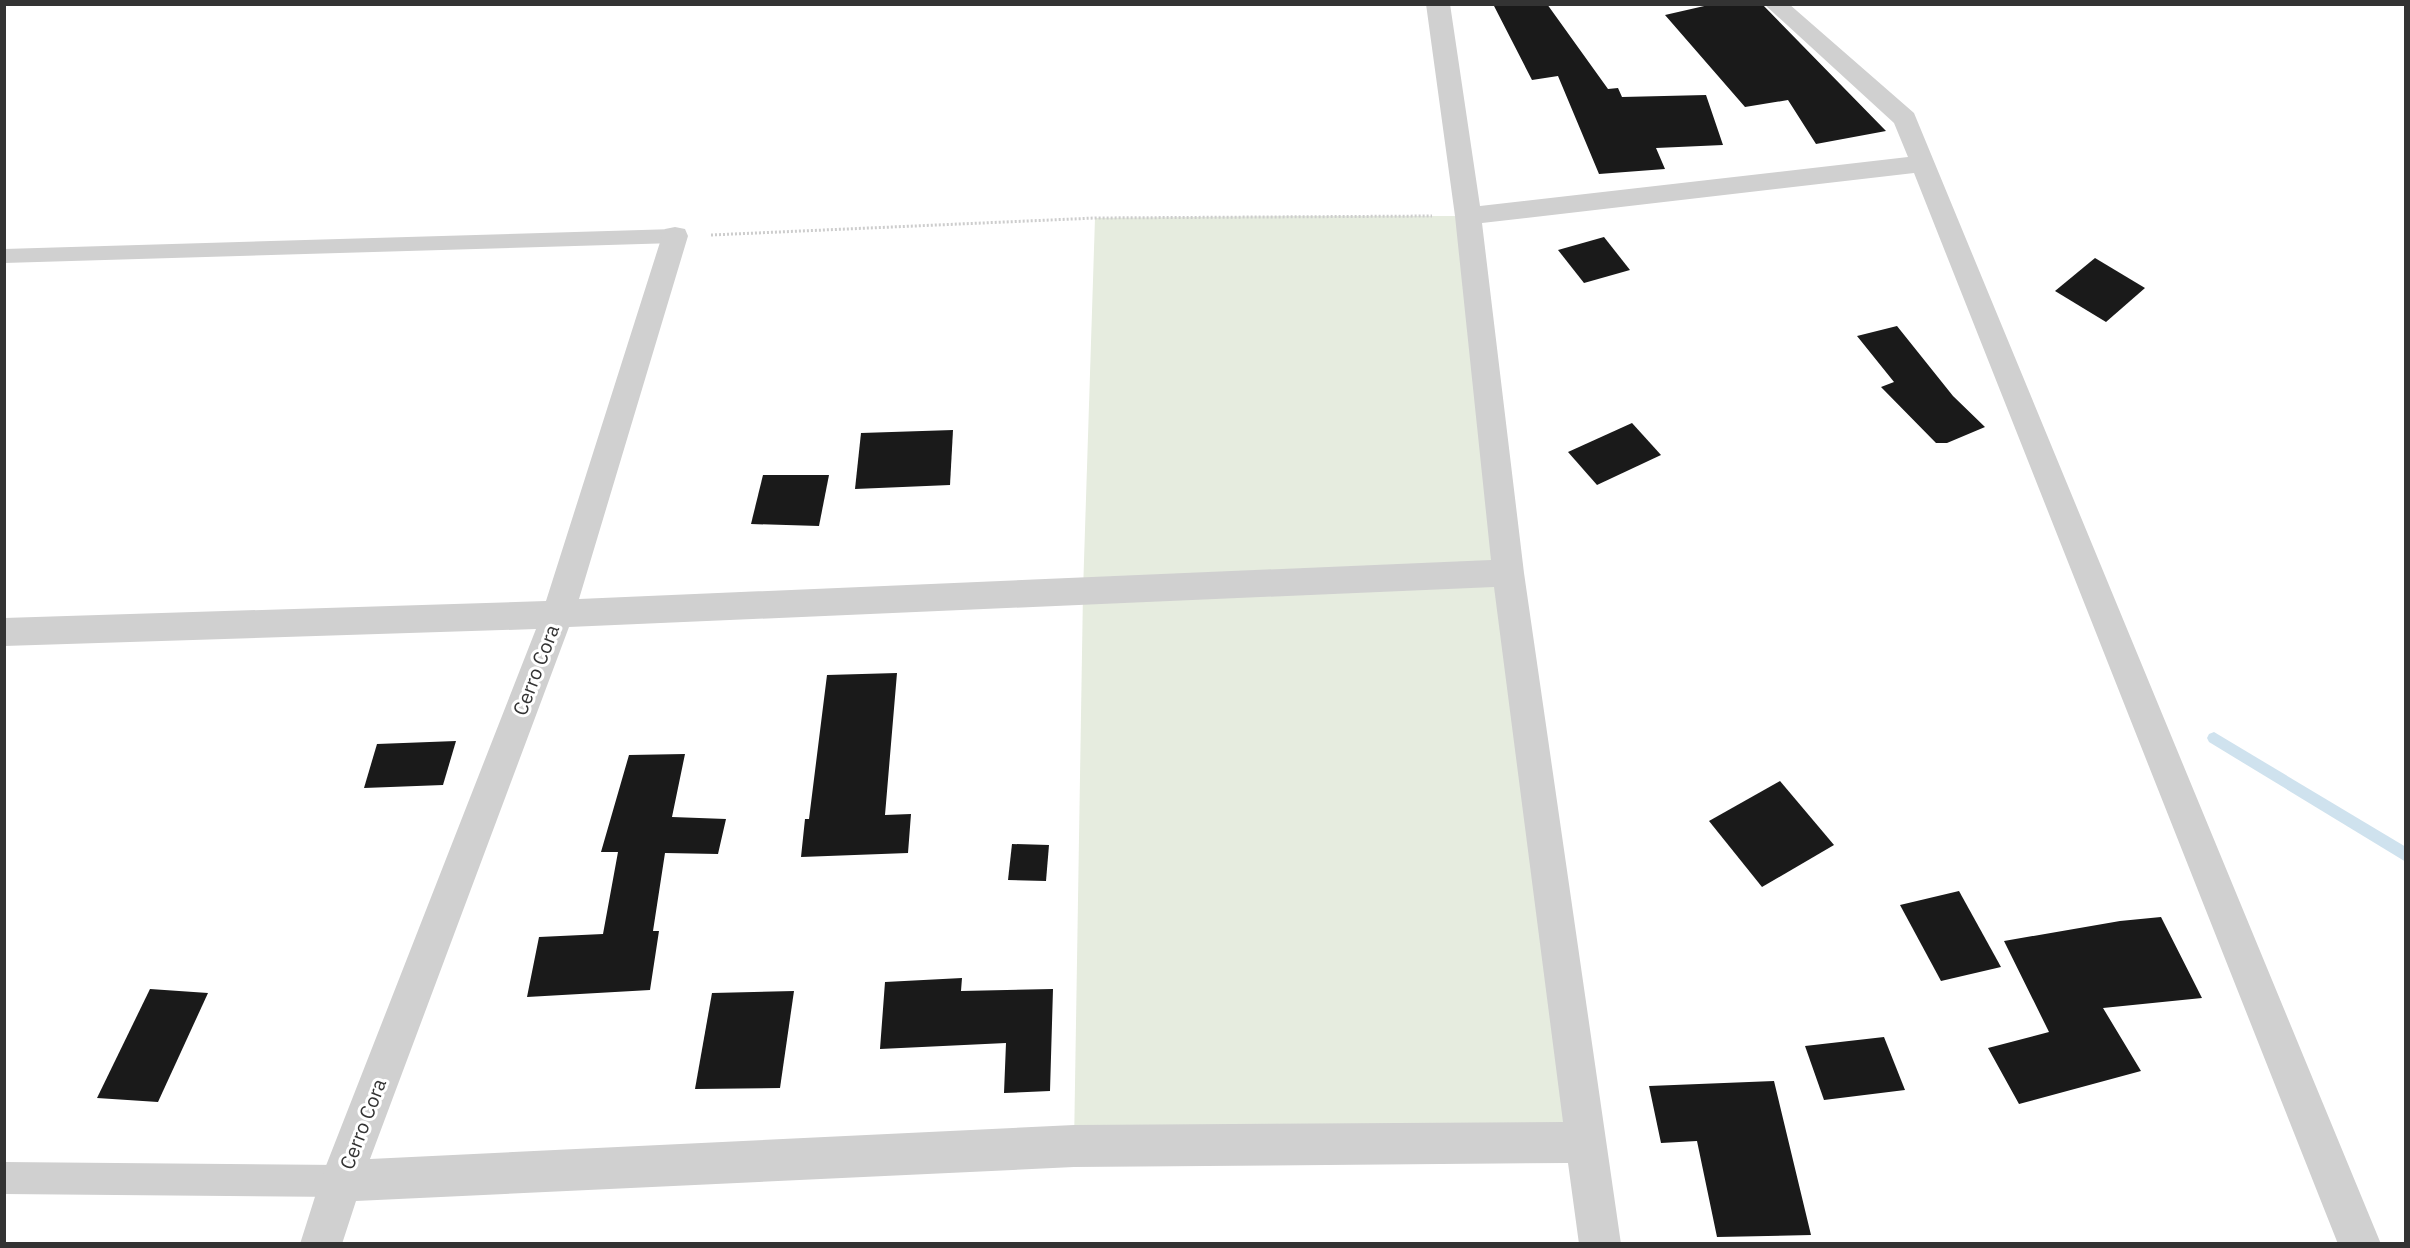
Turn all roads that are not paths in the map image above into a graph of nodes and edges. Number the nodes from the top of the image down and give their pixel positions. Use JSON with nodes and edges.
{"nodes":[{"id":1,"x":1438,"y":4,"type":"edge"},
{"id":2,"x":1775,"y":4,"type":"edge"},
{"id":3,"x":1922,"y":164,"type":"junction"},
{"id":4,"x":1468,"y":216,"type":"junction"},
{"id":5,"x":675,"y":236,"type":"joint"},
{"id":6,"x":4,"y":256,"type":"edge"},
{"id":7,"x":1508,"y":573,"type":"junction"},
{"id":8,"x":558,"y":614,"type":"junction"},
{"id":9,"x":4,"y":632,"type":"edge"},
{"id":10,"x":1587,"y":1142,"type":"junction"},
{"id":11,"x":4,"y":1178,"type":"edge"},
{"id":12,"x":341,"y":1180,"type":"junction"},
{"id":13,"x":321,"y":1244,"type":"edge"},
{"id":14,"x":1600,"y":1244,"type":"edge"},
{"id":15,"x":2360,"y":1244,"type":"edge"}],
"edges":[{"from":1,"to":4,"type":"street"},
{"from":2,"to":3,"type":"street"},
{"from":3,"to":4,"type":"street"},
{"from":3,"to":15,"type":"street"},
{"from":4,"to":7,"type":"street"},
{"from":5,"to":6,"type":"lane"},
{"from":5,"to":8,"type":"street"},
{"from":7,"to":8,"type":"street"},
{"from":7,"to":10,"type":"street"},
{"from":8,"to":9,"type":"street","name":"Cerro Cora"},
{"from":8,"to":12,"type":"street","name":"Cerro Cora"},
{"from":10,"to":12,"type":"street"},
{"from":10,"to":14,"type":"street"},
{"from":11,"to":12,"type":"lane"},
{"from":12,"to":13,"type":"street","name":"Cerro Cora"}]}
